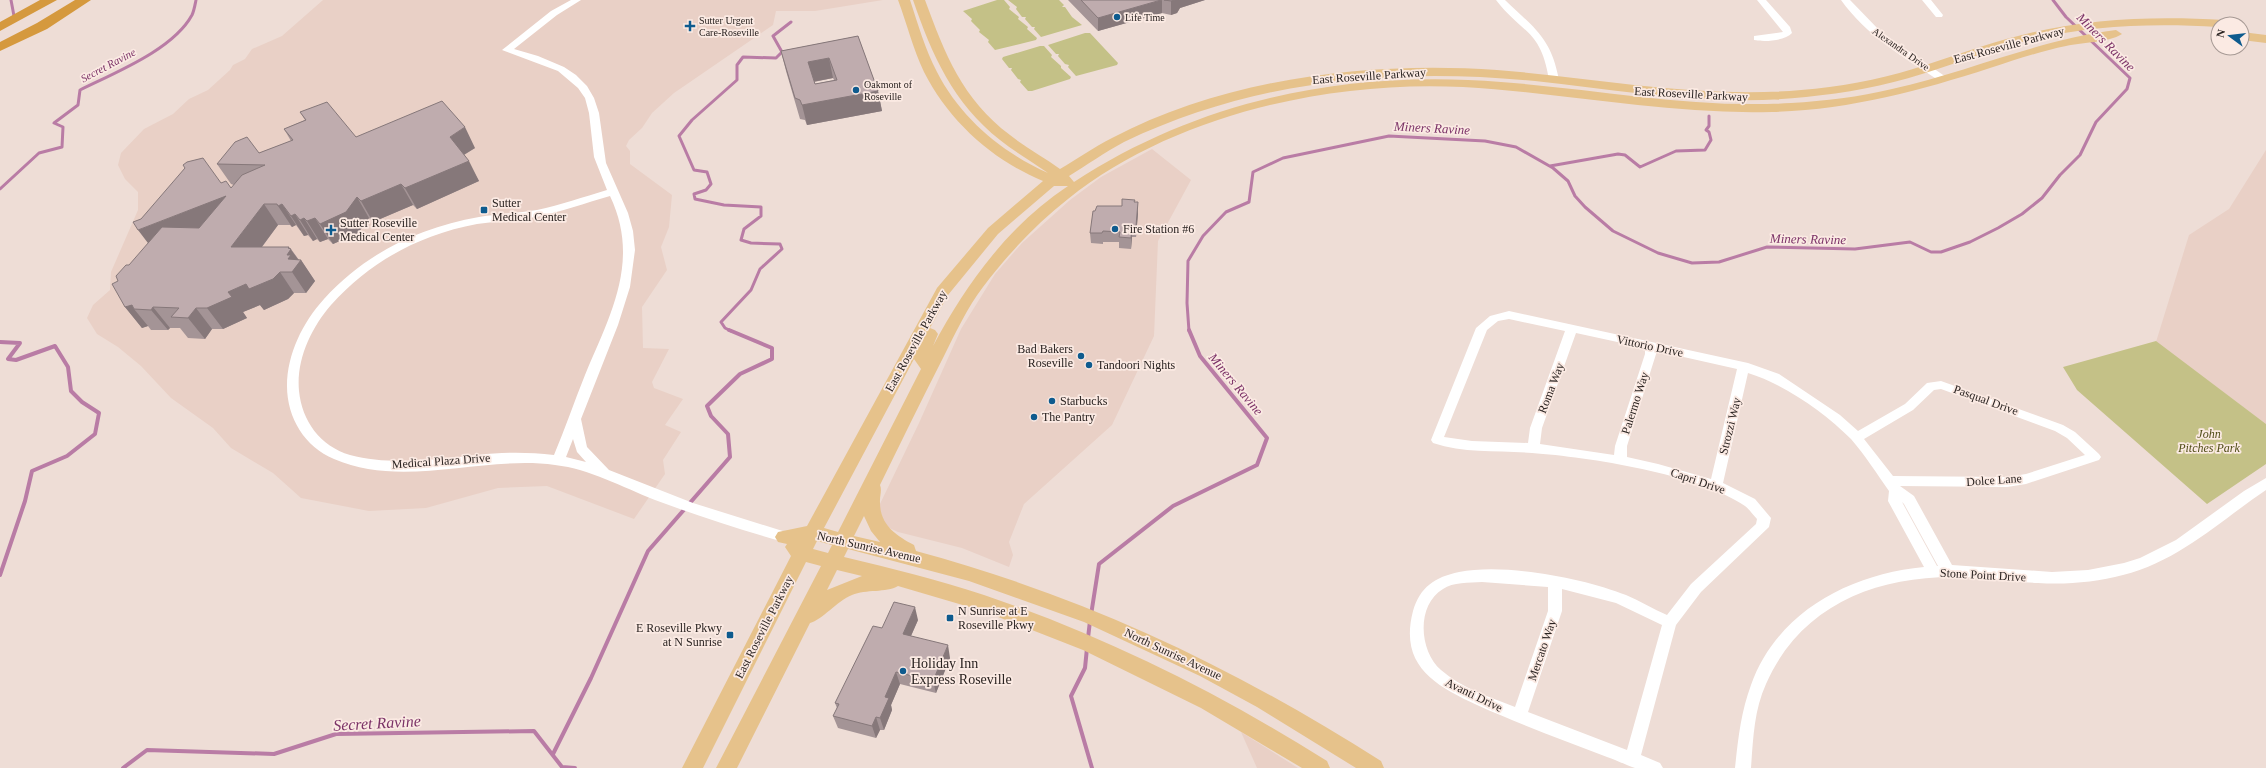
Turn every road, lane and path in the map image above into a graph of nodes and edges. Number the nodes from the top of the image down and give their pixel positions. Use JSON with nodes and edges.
{"nodes":[{"id":1,"x":50,"y":0,"type":"edge"},
{"id":2,"x":84,"y":0,"type":"edge"},
{"id":3,"x":577,"y":0,"type":"edge"},
{"id":4,"x":904,"y":0,"type":"edge"},
{"id":5,"x":918,"y":0,"type":"edge"},
{"id":6,"x":1500,"y":0,"type":"edge"},
{"id":7,"x":1761,"y":0,"type":"edge"},
{"id":8,"x":1845,"y":0,"type":"edge"},
{"id":9,"x":1926,"y":0,"type":"edge"},
{"id":10,"x":1939,"y":15,"type":"dead end"},
{"id":11,"x":2210,"y":24,"type":"edge"},
{"id":12,"x":4,"y":25,"type":"edge"},
{"id":13,"x":2250,"y":27,"type":"edge"},
{"id":14,"x":2266,"y":28,"type":"edge"},
{"id":15,"x":2210,"y":33,"type":"edge"},
{"id":16,"x":2250,"y":37,"type":"edge"},
{"id":17,"x":1757,"y":38,"type":"dead end"},
{"id":18,"x":2266,"y":39,"type":"edge"},
{"id":19,"x":1,"y":47,"type":"edge"},
{"id":20,"x":1927,"y":68,"type":"junction"},
{"id":21,"x":1943,"y":78,"type":"junction"},
{"id":22,"x":1554,"y":80,"type":"junction"},
{"id":23,"x":1516,"y":87,"type":"junction"},
{"id":24,"x":1654,"y":98,"type":"junction"},
{"id":25,"x":1056,"y":177,"type":"junction"},
{"id":26,"x":1074,"y":188,"type":"junction"},
{"id":27,"x":612,"y":192,"type":"junction"},
{"id":28,"x":954,"y":275,"type":"junction"},
{"id":29,"x":1572,"y":329,"type":"junction"},
{"id":30,"x":1651,"y":346,"type":"junction"},
{"id":31,"x":1744,"y":366,"type":"junction"},
{"id":32,"x":930,"y":367,"type":"junction"},
{"id":33,"x":576,"y":416,"type":"junction"},
{"id":34,"x":1856,"y":437,"type":"junction"},
{"id":35,"x":1437,"y":440,"type":"joint"},
{"id":36,"x":1533,"y":448,"type":"junction"},
{"id":37,"x":2095,"y":457,"type":"joint"},
{"id":38,"x":558,"y":460,"type":"junction"},
{"id":39,"x":1620,"y":461,"type":"junction"},
{"id":40,"x":878,"y":471,"type":"junction"},
{"id":41,"x":606,"y":475,"type":"junction"},
{"id":42,"x":2266,"y":483,"type":"edge"},
{"id":43,"x":1716,"y":486,"type":"junction"},
{"id":44,"x":1893,"y":486,"type":"junction"},
{"id":45,"x":1915,"y":510,"type":"junction"},
{"id":46,"x":1900,"y":511,"type":"junction"},
{"id":47,"x":812,"y":533,"type":"junction"},
{"id":48,"x":784,"y":537,"type":"junction"},
{"id":49,"x":843,"y":541,"type":"junction"},
{"id":50,"x":802,"y":554,"type":"junction"},
{"id":51,"x":833,"y":561,"type":"junction"},
{"id":52,"x":940,"y":564,"type":"junction"},
{"id":53,"x":1948,"y":571,"type":"junction"},
{"id":54,"x":1933,"y":572,"type":"junction"},
{"id":55,"x":1555,"y":582,"type":"junction"},
{"id":56,"x":923,"y":585,"type":"junction"},
{"id":57,"x":1670,"y":622,"type":"junction"},
{"id":58,"x":792,"y":642,"type":"junction"},
{"id":59,"x":1519,"y":716,"type":"junction"},
{"id":60,"x":1632,"y":759,"type":"junction"},
{"id":61,"x":692,"y":768,"type":"edge"},
{"id":62,"x":726,"y":768,"type":"edge"},
{"id":63,"x":1320,"y":768,"type":"edge"},
{"id":64,"x":1374,"y":768,"type":"edge"},
{"id":65,"x":1655,"y":768,"type":"edge"},
{"id":66,"x":1743,"y":768,"type":"edge"}],
"edges":[{"from":1,"to":12,"type":"highway"},
{"from":2,"to":19,"type":"highway"},
{"from":3,"to":27,"type":"street"},
{"from":4,"to":25,"type":"main road"},
{"from":5,"to":25,"type":"main road"},
{"from":6,"to":22,"type":"street"},
{"from":7,"to":17,"type":"street"},
{"from":8,"to":20,"type":"street","name":"Alexandra Drive"},
{"from":9,"to":10,"type":"street"},
{"from":11,"to":20,"type":"main road","name":"East Roseville Parkway"},
{"from":13,"to":14,"type":"main road"},
{"from":15,"to":21,"type":"main road","name":"East Roseville Parkway"},
{"from":16,"to":18,"type":"main road"},
{"from":20,"to":21,"type":"street","name":"Alexandra Drive"},
{"from":20,"to":24,"type":"main road","name":"East Roseville Parkway"},
{"from":21,"to":24,"type":"main road","name":"East Roseville Parkway"},
{"from":22,"to":23,"type":"main road"},
{"from":22,"to":24,"type":"main road","name":"East Roseville Parkway"},
{"from":22,"to":25,"type":"main road","name":"East Roseville Parkway"},
{"from":23,"to":24,"type":"main road","name":"East Roseville Parkway"},
{"from":23,"to":26,"type":"main road","name":"East Roseville Parkway"},
{"from":25,"to":26,"type":"main road"},
{"from":25,"to":28,"type":"main road","name":"East Roseville Parkway"},
{"from":26,"to":32,"type":"main road","name":"East Roseville Parkway"},
{"from":27,"to":33,"type":"street"},
{"from":27,"to":38,"type":"street","name":"Medical Plaza Drive"},
{"from":28,"to":32,"type":"main road"},
{"from":28,"to":47,"type":"main road","name":"East Roseville Parkway"},
{"from":29,"to":30,"type":"street","name":"Vittorio Drive"},
{"from":29,"to":35,"type":"street","name":"Vittorio Drive"},
{"from":29,"to":36,"type":"street","name":"Roma Way"},
{"from":30,"to":31,"type":"street","name":"Vittorio Drive"},
{"from":30,"to":39,"type":"street","name":"Palermo Way"},
{"from":31,"to":34,"type":"street","name":"Vittorio Drive"},
{"from":31,"to":43,"type":"street","name":"Strozzi Way"},
{"from":32,"to":40,"type":"main road","name":"East Roseville Parkway"},
{"from":33,"to":38,"type":"street"},
{"from":33,"to":41,"type":"street"},
{"from":34,"to":37,"type":"street","name":"Pasqual Drive"},
{"from":34,"to":44,"type":"street","name":"Vittorio Drive"},
{"from":35,"to":36,"type":"street","name":"Capri Drive"},
{"from":36,"to":39,"type":"street","name":"Capri Drive"},
{"from":37,"to":44,"type":"street","name":"Dolce Lane"},
{"from":38,"to":41,"type":"street","name":"Medical Plaza Drive"},
{"from":39,"to":43,"type":"street","name":"Capri Drive"},
{"from":40,"to":49,"type":"main road","name":"East Roseville Parkway"},
{"from":40,"to":52,"type":"main road"},
{"from":41,"to":48,"type":"street","name":"Medical Plaza Drive"},
{"from":42,"to":53,"type":"street","name":"Stone Point Drive"},
{"from":43,"to":57,"type":"street","name":"Capri Drive"},
{"from":44,"to":45,"type":"street","name":"Vittorio Drive"},
{"from":44,"to":46,"type":"street","name":"Vittorio Drive"},
{"from":45,"to":46,"type":"street"},
{"from":45,"to":53,"type":"street","name":"Vittorio Drive"},
{"from":46,"to":54,"type":"street","name":"Vittorio Drive"},
{"from":47,"to":48,"type":"main road","name":"North Sunrise Avenue"},
{"from":47,"to":49,"type":"main road","name":"North Sunrise Avenue"},
{"from":47,"to":50,"type":"main road","name":"East Roseville Parkway"},
{"from":48,"to":50,"type":"main road","name":"North Sunrise Avenue"},
{"from":49,"to":51,"type":"main road","name":"East Roseville Parkway"},
{"from":49,"to":52,"type":"main road","name":"North Sunrise Avenue"},
{"from":50,"to":51,"type":"main road","name":"North Sunrise Avenue"},
{"from":50,"to":61,"type":"main road","name":"East Roseville Parkway"},
{"from":51,"to":56,"type":"main road","name":"North Sunrise Avenue"},
{"from":51,"to":58,"type":"main road","name":"East Roseville Parkway"},
{"from":52,"to":64,"type":"main road","name":"North Sunrise Avenue"},
{"from":53,"to":54,"type":"street","name":"Stone Point Drive"},
{"from":54,"to":66,"type":"street","name":"Stone Point Drive"},
{"from":55,"to":57,"type":"street","name":"Avanti Drive"},
{"from":55,"to":59,"type":"street","name":"Mercato Way"},
{"from":55,"to":59,"type":"street","name":"Avanti Drive"},
{"from":56,"to":58,"type":"main road"},
{"from":56,"to":63,"type":"main road","name":"North Sunrise Avenue"},
{"from":57,"to":60,"type":"street","name":"Capri Drive"},
{"from":58,"to":62,"type":"main road","name":"East Roseville Parkway"},
{"from":59,"to":60,"type":"street","name":"Avanti Drive"},
{"from":60,"to":65,"type":"street","name":"Avanti Drive"}]}
